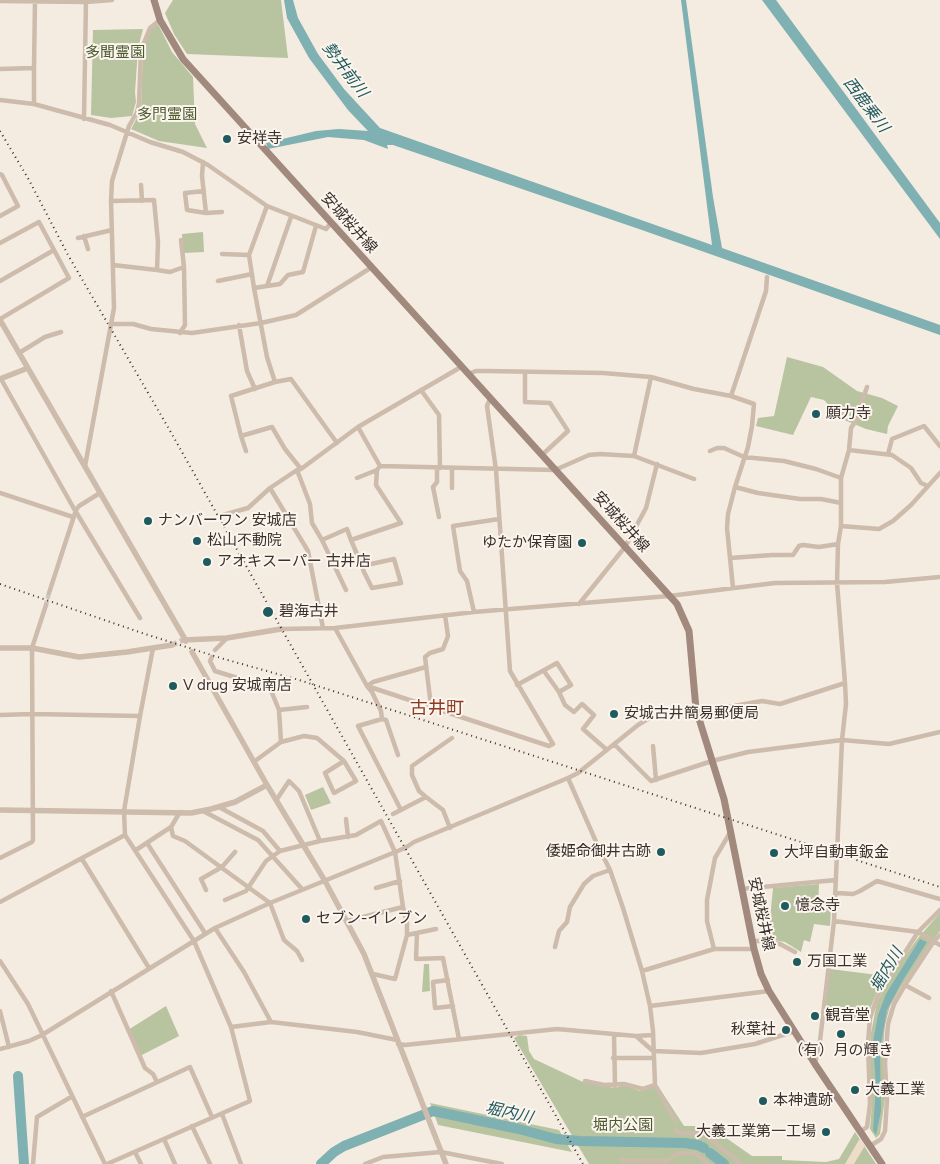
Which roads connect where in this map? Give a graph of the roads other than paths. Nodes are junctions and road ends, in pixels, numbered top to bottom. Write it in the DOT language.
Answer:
graph roads {
  1 [pos="112,0"];
  2 [pos="154,0"];
  3 [pos="0,1"];
  4 [pos="35,1"];
  5 [pos="86,1"];
  6 [pos="160,20"];
  7 [pos="34,68"];
  8 [pos="0,69"];
  9 [pos="0,100"];
  10 [pos="34,104"];
  11 [pos="84,119"];
  12 [pos="128,132"];
  13 [pos="203,162"];
  14 [pos="0,174"];
  15 [pos="141,185"];
  16 [pos="204,190"];
  17 [pos="111,201"];
  18 [pos="142,202"];
  19 [pos="267,206"];
  20 [pos="222,212"];
  21 [pos="206,213"];
  22 [pos="0,216"];
  23 [pos="291,217"];
  24 [pos="331,223"];
  25 [pos="316,226"];
  26 [pos="112,230"];
  27 [pos="181,240"];
  28 [pos="0,243"];
  29 [pos="88,249"];
  30 [pos="54,250"];
  31 [pos="222,254"];
  32 [pos="250,255"];
  33 [pos="113,265"];
  34 [pos="184,267"];
  35 [pos="372,267"];
  36 [pos="157,270"];
  37 [pos="252,274"];
  38 [pos="767,277"];
  39 [pos="0,281"];
  40 [pos="218,281"];
  41 [pos="267,286"];
  42 [pos="254,288"];
  43 [pos="0,319"];
  44 [pos="261,323"];
  45 [pos="112,324"];
  46 [pos="239,325"];
  47 [pos="61,332"];
  48 [pos="180,332"];
  49 [pos="19,353"];
  50 [pos="461,367"];
  51 [pos="28,368"];
  52 [pos="525,372"];
  53 [pos="468,374"];
  54 [pos="651,377"];
  55 [pos="0,379"];
  56 [pos="276,382"];
  57 [pos="867,387"];
  58 [pos="255,389"];
  59 [pos="421,390"];
  60 [pos="731,396"];
  61 [pos="490,398"];
  62 [pos="358,427"];
  63 [pos="241,436"];
  64 [pos="337,444"];
  65 [pos="940,446"];
  66 [pos="849,450"];
  67 [pos="246,451"];
  68 [pos="710,451"];
  69 [pos="888,454"];
  70 [pos="542,456"];
  71 [pos="634,456"];
  72 [pos="744,458"];
  73 [pos="657,464"];
  74 [pos="85,468"];
  75 [pos="379,468"];
  76 [pos="438,468"];
  77 [pos="452,469"];
  78 [pos="299,470"];
  79 [pos="496,470"];
  80 [pos="555,470"];
  81 [pos="940,473"];
  82 [pos="357,478"];
  83 [pos="841,478"];
  84 [pos="694,479"];
  85 [pos="928,486"];
  86 [pos="735,487"];
  87 [pos="270,488"];
  88 [pos="452,488"];
  89 [pos="0,493"];
  90 [pos="100,493"];
  91 [pos="841,503"];
  92 [pos="76,510"];
  93 [pos="223,515"];
  94 [pos="439,516"];
  95 [pos="73,517"];
  96 [pos="499,519"];
  97 [pos="841,526"];
  98 [pos="322,540"];
  99 [pos="351,540"];
  100 [pos="838,544"];
  101 [pos="625,547"];
  102 [pos="730,558"];
  103 [pos="362,566"];
  104 [pos="940,577"];
  105 [pos="837,583"];
  106 [pos="733,588"];
  107 [pos="346,590"];
  108 [pos="49,593"];
  109 [pos="669,596"];
  110 [pos="578,604"];
  111 [pos="46,605"];
  112 [pos="506,610"];
  113 [pos="474,612"];
  114 [pos="445,615"];
  115 [pos="140,618"];
  116 [pos="324,628"];
  117 [pos="336,628"];
  118 [pos="281,629"];
  119 [pos="227,638"];
  120 [pos="172,645"];
  121 [pos="0,648"];
  122 [pos="32,648"];
  123 [pos="153,648"];
  124 [pos="215,650"];
  125 [pos="192,652"];
  126 [pos="212,657"];
  127 [pos="426,667"];
  128 [pos="544,671"];
  129 [pos="846,683"];
  130 [pos="517,685"];
  131 [pos="367,686"];
  132 [pos="560,692"];
  133 [pos="431,706"];
  134 [pos="307,707"];
  135 [pos="696,709"];
  136 [pos="279,710"];
  137 [pos="32,714"];
  138 [pos="0,715"];
  139 [pos="140,716"];
  140 [pos="382,719"];
  141 [pos="940,732"];
  142 [pos="452,738"];
  143 [pos="842,740"];
  144 [pos="281,742"];
  145 [pos="614,744"];
  146 [pos="653,746"];
  147 [pos="607,750"];
  148 [pos="398,755"];
  149 [pos="255,761"];
  150 [pos="344,761"];
  151 [pos="712,761"];
  152 [pos="568,778"];
  153 [pos="656,780"];
  154 [pos="267,785"];
  155 [pos="426,797"];
  156 [pos="277,799"];
  157 [pos="219,807"];
  158 [pos="0,810"];
  159 [pos="34,810"];
  160 [pos="401,810"];
  161 [pos="124,811"];
  162 [pos="202,811"];
  163 [pos="180,812"];
  164 [pos="393,814"];
  165 [pos="346,818"];
  166 [pos="171,828"];
  167 [pos="450,828"];
  168 [pos="731,831"];
  169 [pos="126,835"];
  170 [pos="348,836"];
  171 [pos="320,841"];
  172 [pos="147,843"];
  173 [pos="303,845"];
  174 [pos="136,850"];
  175 [pos="280,851"];
  176 [pos="235,852"];
  177 [pos="395,852"];
  178 [pos="272,857"];
  179 [pos="0,858"];
  180 [pos="82,859"];
  181 [pos="222,867"];
  182 [pos="610,870"];
  183 [pos="836,880"];
  184 [pos="325,881"];
  185 [pos="400,881"];
  186 [pos="249,887"];
  187 [pos="376,888"];
  188 [pos="302,889"];
  189 [pos="742,889"];
  190 [pos="206,890"];
  191 [pos="837,894"];
  192 [pos="940,899"];
  193 [pos="225,900"];
  194 [pos="0,902"];
  195 [pos="270,903"];
  196 [pos="403,907"];
  197 [pos="940,910"];
  198 [pos="348,921"];
  199 [pos="834,921"];
  200 [pos="215,928"];
  201 [pos="436,929"];
  202 [pos="918,932"];
  203 [pos="205,933"];
  204 [pos="417,933"];
  205 [pos="407,935"];
  206 [pos="940,935"];
  207 [pos="194,941"];
  208 [pos="934,941"];
  209 [pos="753,945"];
  210 [pos="940,945"];
  211 [pos="555,947"];
  212 [pos="714,949"];
  213 [pos="795,952"];
  214 [pos="302,960"];
  215 [pos="0,961"];
  216 [pos="149,968"];
  217 [pos="642,971"];
  218 [pos="373,974"];
  219 [pos="448,980"];
  220 [pos="905,985"];
  221 [pos="769,991"];
  222 [pos="111,992"];
  223 [pos="929,998"];
  224 [pos="453,1006"];
  225 [pos="650,1006"];
  226 [pos="0,1011"];
  227 [pos="822,1013"];
  228 [pos="870,1018"];
  229 [pos="271,1022"];
  230 [pos="231,1027"];
  231 [pos="795,1031"];
  232 [pos="42,1034"];
  233 [pos="614,1035"];
  234 [pos="653,1035"];
  235 [pos="636,1036"];
  236 [pos="459,1039"];
  237 [pos="398,1042"];
  238 [pos="9,1047"];
  239 [pos="0,1049"];
  240 [pos="653,1051"];
  241 [pos="614,1058"];
  242 [pos="653,1058"];
  243 [pos="815,1064"];
  244 [pos="585,1081"];
  245 [pos="157,1082"];
  246 [pos="654,1085"];
  247 [pos="615,1086"];
  248 [pos="71,1097"];
  249 [pos="222,1114"];
  250 [pos="82,1117"];
  251 [pos="212,1117"];
  252 [pos="675,1120"];
  253 [pos="192,1126"];
  254 [pos="676,1130"];
  255 [pos="860,1132"];
  256 [pos="164,1139"];
  257 [pos="870,1146"];
  258 [pos="135,1152"];
  259 [pos="441,1152"];
  260 [pos="621,1160"];
  261 [pos="634,1161"];
  262 [pos="33,1164"];
  263 [pos="106,1164"];
  264 [pos="141,1164"];
  265 [pos="175,1164"];
  266 [pos="210,1164"];
  267 [pos="241,1164"];
  268 [pos="365,1164"];
  269 [pos="446,1164"];
  270 [pos="502,1164"];
  271 [pos="630,1164"];
  272 [pos="708,1164"];
  273 [pos="741,1164"];
  274 [pos="882,1164"];
  1 -- 5 [label="street"];
  2 -- 6 [label="main road, 安城桜井線"];
  3 -- 4 [label="street"];
  4 -- 5 [label="street"];
  4 -- 7 [label="street"];
  5 -- 11 [label="street"];
  6 -- 12 [label="street"];
  6 -- 24 [label="main road, 安城桜井線"];
  7 -- 8 [label="street"];
  7 -- 10 [label="street"];
  9 -- 10 [label="street"];
  10 -- 11 [label="street"];
  11 -- 12 [label="street"];
  12 -- 13 [label="street"];
  12 -- 17 [label="street"];
  13 -- 16 [label="street"];
  13 -- 19 [label="street"];
  14 -- 22 [label="street"];
  15 -- 18 [label="street"];
  16 -- 21 [label="street"];
  16 -- 21 [label="street"];
  17 -- 18 [label="street"];
  17 -- 26 [label="street"];
  18 -- 36 [label="street"];
  19 -- 23 [label="street"];
  19 -- 32 [label="street"];
  20 -- 21 [label="street"];
  23 -- 25 [label="street"];
  23 -- 41 [label="street"];
  24 -- 25 [label="street"];
  24 -- 35 [label="main road, 安城桜井線"];
  25 -- 41 [label="street"];
  26 -- 29 [label="street"];
  26 -- 33 [label="street"];
  27 -- 34 [label="street"];
  28 -- 30 [label="street"];
  30 -- 39 [label="street"];
  30 -- 43 [label="street"];
  31 -- 32 [label="street"];
  32 -- 37 [label="street"];
  33 -- 36 [label="street"];
  33 -- 45 [label="street"];
  34 -- 36 [label="street"];
  34 -- 48 [label="street"];
  35 -- 44 [label="street"];
  35 -- 50 [label="main road, 安城桜井線"];
  37 -- 40 [label="street"];
  37 -- 42 [label="street"];
  38 -- 60 [label="street"];
  41 -- 42 [label="street"];
  42 -- 44 [label="street"];
  43 -- 49 [label="street"];
  44 -- 46 [label="street"];
  44 -- 56 [label="street"];
  45 -- 48 [label="street"];
  45 -- 74 [label="street"];
  46 -- 48 [label="street"];
  46 -- 58 [label="street"];
  47 -- 49 [label="street"];
  49 -- 51 [label="street"];
  50 -- 53 [label="main road, 安城桜井線"];
  50 -- 59 [label="street"];
  51 -- 55 [label="street"];
  51 -- 74 [label="street"];
  52 -- 53 [label="street"];
  52 -- 54 [label="street"];
  52 -- 70 [label="street"];
  53 -- 61 [label="main road, 安城桜井線"];
  54 -- 60 [label="street"];
  54 -- 71 [label="street"];
  55 -- 92 [label="street"];
  56 -- 58 [label="street"];
  56 -- 64 [label="street"];
  57 -- 66 [label="street"];
  58 -- 63 [label="street"];
  59 -- 62 [label="street"];
  59 -- 76 [label="street"];
  60 -- 72 [label="street"];
  61 -- 70 [label="main road, 安城桜井線"];
  61 -- 79 [label="street"];
  62 -- 64 [label="street"];
  62 -- 75 [label="street"];
  63 -- 67 [label="street"];
  63 -- 78 [label="street"];
  64 -- 78 [label="street"];
  65 -- 69 [label="street"];
  66 -- 69 [label="street"];
  66 -- 83 [label="street"];
  68 -- 72 [label="street"];
  69 -- 85 [label="street"];
  70 -- 80 [label="main road, 安城桜井線"];
  71 -- 73 [label="street"];
  71 -- 80 [label="street"];
  72 -- 83 [label="street"];
  72 -- 86 [label="street"];
  73 -- 84 [label="street"];
  73 -- 101 [label="street"];
  74 -- 90 [label="street"];
  75 -- 76 [label="street"];
  75 -- 82 [label="street"];
  75 -- 99 [label="street"];
  76 -- 77 [label="street"];
  76 -- 94 [label="street"];
  77 -- 79 [label="street"];
  77 -- 88 [label="street"];
  78 -- 87 [label="street"];
  78 -- 98 [label="street"];
  79 -- 80 [label="street"];
  79 -- 96 [label="street"];
  80 -- 101 [label="main road, 安城桜井線"];
  81 -- 85 [label="street"];
  83 -- 91 [label="street"];
  85 -- 97 [label="street"];
  86 -- 91 [label="street"];
  86 -- 102 [label="street"];
  87 -- 93 [label="street"];
  87 -- 116 [label="street"];
  89 -- 95 [label="street"];
  90 -- 92 [label="street"];
  90 -- 119 [label="street"];
  91 -- 97 [label="street"];
  92 -- 95 [label="street"];
  92 -- 115 [label="street"];
  95 -- 108 [label="street"];
  96 -- 112 [label="street"];
  96 -- 113 [label="street"];
  97 -- 100 [label="street"];
  98 -- 99 [label="street"];
  98 -- 107 [label="street"];
  99 -- 103 [label="street"];
  100 -- 102 [label="street"];
  100 -- 105 [label="street"];
  101 -- 109 [label="main road, 安城桜井線"];
  101 -- 110 [label="street"];
  102 -- 106 [label="street"];
  103 -- 103 [label="street"];
  104 -- 105 [label="street"];
  105 -- 106 [label="street"];
  105 -- 129 [label="street"];
  106 -- 109 [label="street"];
  109 -- 110 [label="street"];
  109 -- 135 [label="main road, 安城桜井線"];
  110 -- 112 [label="street"];
  111 -- 122 [label="street"];
  112 -- 113 [label="street"];
  112 -- 130 [label="street"];
  113 -- 114 [label="street"];
  114 -- 117 [label="street"];
  114 -- 127 [label="street"];
  116 -- 117 [label="street"];
  116 -- 118 [label="street"];
  117 -- 131 [label="street"];
  118 -- 119 [label="street"];
  119 -- 124 [label="street"];
  120 -- 123 [label="street"];
  121 -- 122 [label="street"];
  122 -- 123 [label="street"];
  122 -- 137 [label="street"];
  123 -- 139 [label="street"];
  125 -- 149 [label="street"];
  126 -- 136 [label="street"];
  127 -- 131 [label="street"];
  127 -- 133 [label="street"];
  128 -- 130 [label="street"];
  128 -- 132 [label="street"];
  128 -- 132 [label="street"];
  129 -- 135 [label="street"];
  129 -- 143 [label="street"];
  130 -- 133 [label="street"];
  131 -- 133 [label="street"];
  131 -- 140 [label="street"];
  132 -- 147 [label="street"];
  134 -- 136 [label="street"];
  135 -- 145 [label="street"];
  135 -- 151 [label="main road, 安城桜井線"];
  136 -- 144 [label="street"];
  137 -- 138 [label="street"];
  137 -- 139 [label="street"];
  137 -- 159 [label="street"];
  139 -- 161 [label="street"];
  140 -- 148 [label="street"];
  140 -- 160 [label="street"];
  141 -- 143 [label="street"];
  142 -- 155 [label="street"];
  143 -- 151 [label="street"];
  143 -- 183 [label="street"];
  144 -- 149 [label="street"];
  144 -- 150 [label="street"];
  145 -- 147 [label="street"];
  145 -- 153 [label="street"];
  146 -- 153 [label="street"];
  147 -- 152 [label="street"];
  149 -- 154 [label="street"];
  150 -- 150 [label="street"];
  151 -- 153 [label="street"];
  151 -- 168 [label="main road, 安城桜井線"];
  152 -- 167 [label="street"];
  152 -- 182 [label="street"];
  154 -- 156 [label="street"];
  154 -- 157 [label="street"];
  155 -- 160 [label="street"];
  155 -- 167 [label="street"];
  156 -- 171 [label="street"];
  156 -- 173 [label="street"];
  157 -- 162 [label="street"];
  157 -- 175 [label="street"];
  158 -- 159 [label="street"];
  159 -- 161 [label="street"];
  159 -- 179 [label="street"];
  160 -- 164 [label="street"];
  161 -- 163 [label="street"];
  161 -- 169 [label="street"];
  162 -- 163 [label="street"];
  162 -- 178 [label="street"];
  163 -- 166 [label="street"];
  165 -- 170 [label="street"];
  166 -- 172 [label="street"];
  166 -- 181 [label="street"];
  167 -- 177 [label="street"];
  168 -- 189 [label="main road, 安城桜井線"];
  168 -- 212 [label="street"];
  169 -- 174 [label="street"];
  169 -- 180 [label="street"];
  170 -- 171 [label="street"];
  170 -- 177 [label="street"];
  171 -- 173 [label="street"];
  172 -- 174 [label="street"];
  172 -- 203 [label="street"];
  173 -- 175 [label="street"];
  173 -- 184 [label="street"];
  174 -- 207 [label="street"];
  175 -- 178 [label="street"];
  176 -- 181 [label="street"];
  177 -- 184 [label="street"];
  177 -- 185 [label="street"];
  178 -- 186 [label="street"];
  178 -- 188 [label="street"];
  180 -- 194 [label="street"];
  180 -- 216 [label="street"];
  181 -- 186 [label="street"];
  181 -- 190 [label="street"];
  182 -- 211 [label="street"];
  182 -- 217 [label="street"];
  183 -- 189 [label="street"];
  183 -- 199 [label="street"];
  184 -- 188 [label="street"];
  184 -- 198 [label="street"];
  185 -- 187 [label="street"];
  185 -- 196 [label="street"];
  186 -- 193 [label="street"];
  186 -- 195 [label="street"];
  188 -- 195 [label="street"];
  189 -- 209 [label="main road, 安城桜井線"];
  191 -- 192 [label="street"];
  195 -- 200 [label="street"];
  195 -- 214 [label="street"];
  196 -- 198 [label="street"];
  196 -- 205 [label="street"];
  197 -- 202 [label="street"];
  198 -- 218 [label="street"];
  199 -- 202 [label="street"];
  199 -- 227 [label="street"];
  200 -- 203 [label="street"];
  200 -- 229 [label="street"];
  201 -- 204 [label="street"];
  202 -- 208 [label="street"];
  202 -- 228 [label="street"];
  203 -- 207 [label="street"];
  204 -- 205 [label="street"];
  204 -- 219 [label="street"];
  205 -- 218 [label="street"];
  206 -- 208 [label="street"];
  207 -- 216 [label="street"];
  207 -- 230 [label="street"];
  208 -- 210 [label="street"];
  208 -- 220 [label="street"];
  209 -- 212 [label="street"];
  209 -- 213 [label="street"];
  209 -- 221 [label="main road, 安城桜井線"];
  212 -- 217 [label="street"];
  215 -- 232 [label="street"];
  216 -- 222 [label="street"];
  217 -- 225 [label="street"];
  218 -- 237 [label="street"];
  219 -- 224 [label="street"];
  219 -- 224 [label="street"];
  220 -- 223 [label="street"];
  220 -- 257 [label="street"];
  221 -- 225 [label="street"];
  221 -- 231 [label="main road, 安城桜井線"];
  222 -- 232 [label="street"];
  222 -- 245 [label="street"];
  224 -- 236 [label="street"];
  225 -- 234 [label="street"];
  226 -- 238 [label="street"];
  227 -- 228 [label="street"];
  227 -- 243 [label="street"];
  228 -- 255 [label="street"];
  229 -- 230 [label="street"];
  229 -- 237 [label="street"];
  230 -- 249 [label="street"];
  231 -- 240 [label="street"];
  231 -- 243 [label="main road, 安城桜井線"];
  232 -- 238 [label="street"];
  232 -- 248 [label="street"];
  233 -- 235 [label="street"];
  233 -- 236 [label="street"];
  233 -- 241 [label="street"];
  234 -- 235 [label="street"];
  234 -- 240 [label="street"];
  235 -- 240 [label="street"];
  236 -- 237 [label="street"];
  237 -- 259 [label="street"];
  238 -- 239 [label="street"];
  240 -- 242 [label="street"];
  241 -- 242 [label="street"];
  241 -- 247 [label="street"];
  242 -- 246 [label="street"];
  243 -- 255 [label="main road, 安城桜井線"];
  244 -- 247 [label="street"];
  245 -- 250 [label="street"];
  245 -- 251 [label="street"];
  246 -- 247 [label="street"];
  246 -- 252 [label="street"];
  248 -- 250 [label="street"];
  248 -- 262 [label="street"];
  249 -- 251 [label="street"];
  249 -- 267 [label="street"];
  250 -- 263 [label="street"];
  251 -- 253 [label="street"];
  253 -- 256 [label="street"];
  253 -- 266 [label="street"];
  254 -- 273 [label="street"];
  255 -- 257 [label="main road, 安城桜井線"];
  256 -- 258 [label="street"];
  256 -- 265 [label="street"];
  257 -- 274 [label="main road, 安城桜井線"];
  258 -- 263 [label="street"];
  258 -- 264 [label="street"];
  259 -- 268 [label="street"];
  259 -- 269 [label="street"];
  259 -- 270 [label="street"];
  260 -- 261 [label="street"];
  261 -- 271 [label="street"];
  261 -- 272 [label="street"];
}
